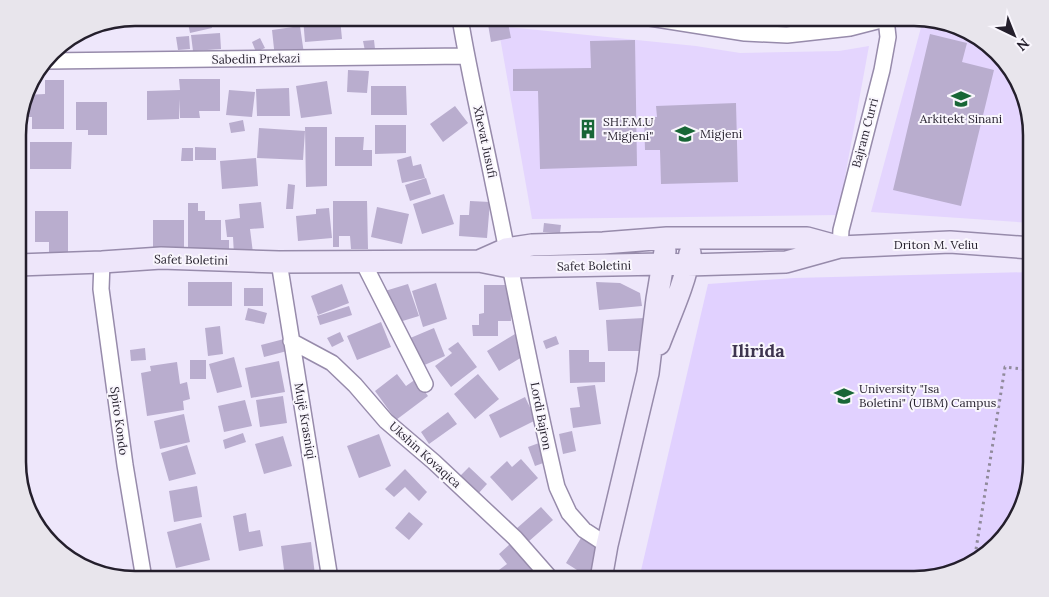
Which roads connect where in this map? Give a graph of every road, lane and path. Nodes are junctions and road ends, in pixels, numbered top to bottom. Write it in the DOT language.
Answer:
graph roads {
  1 [pos="461,26"];
  2 [pos="705,26"];
  3 [pos="858,26"];
  4 [pos="888,26"];
  5 [pos="466,56"];
  6 [pos="55,61"];
  7 [pos="680,239"];
  8 [pos="840,247"];
  9 [pos="1023,247"];
  10 [pos="508,258"];
  11 [pos="102,262"];
  12 [pos="279,262"];
  13 [pos="363,262"];
  14 [pos="26,264"];
  15 [pos="676,265"];
  16 [pos="291,341"];
  17 [pos="1023,369"];
  18 [pos="425,384"];
  19 [pos="607,545"];
  20 [pos="976,551"];
  21 [pos="143,571"];
  22 [pos="329,571"];
  23 [pos="543,571"];
  24 [pos="602,571"];
  1 -- 5 [label="street, Xhevat Jusufi"];
  2 -- 3 [label="street, Bajram Curri"];
  4 -- 8 [label="street, Bajram Curri"];
  5 -- 6 [label="street, Sabedin Prekazi"];
  5 -- 10 [label="street, Xhevat Jusufi"];
  7 -- 8 [label="street, Driton M. Veliu"];
  7 -- 10 [label="street, Safet Boletini"];
  7 -- 15 [label="street"];
  8 -- 9 [label="street, Driton M. Veliu"];
  8 -- 15 [label="street, Driton M. Veliu"];
  10 -- 13 [label="street, Safet Boletini"];
  10 -- 15 [label="street, Safet Boletini"];
  10 -- 19 [label="street, Lordi Bajron"];
  11 -- 12 [label="street, Safet Boletini"];
  11 -- 14 [label="street, Safet Boletini"];
  11 -- 21 [label="street, Spiro Kondo"];
  12 -- 13 [label="street, Safet Boletini"];
  12 -- 16 [label="street, Mujë Krasniqi"];
  13 -- 18 [label="street"];
  15 -- 19 [label="street"];
  16 -- 22 [label="street, Mujë Krasniqi"];
  16 -- 23 [label="street, Ukshin Kovaqica"];
  17 -- 20 [label="path"];
  19 -- 24 [label="street"];
}
